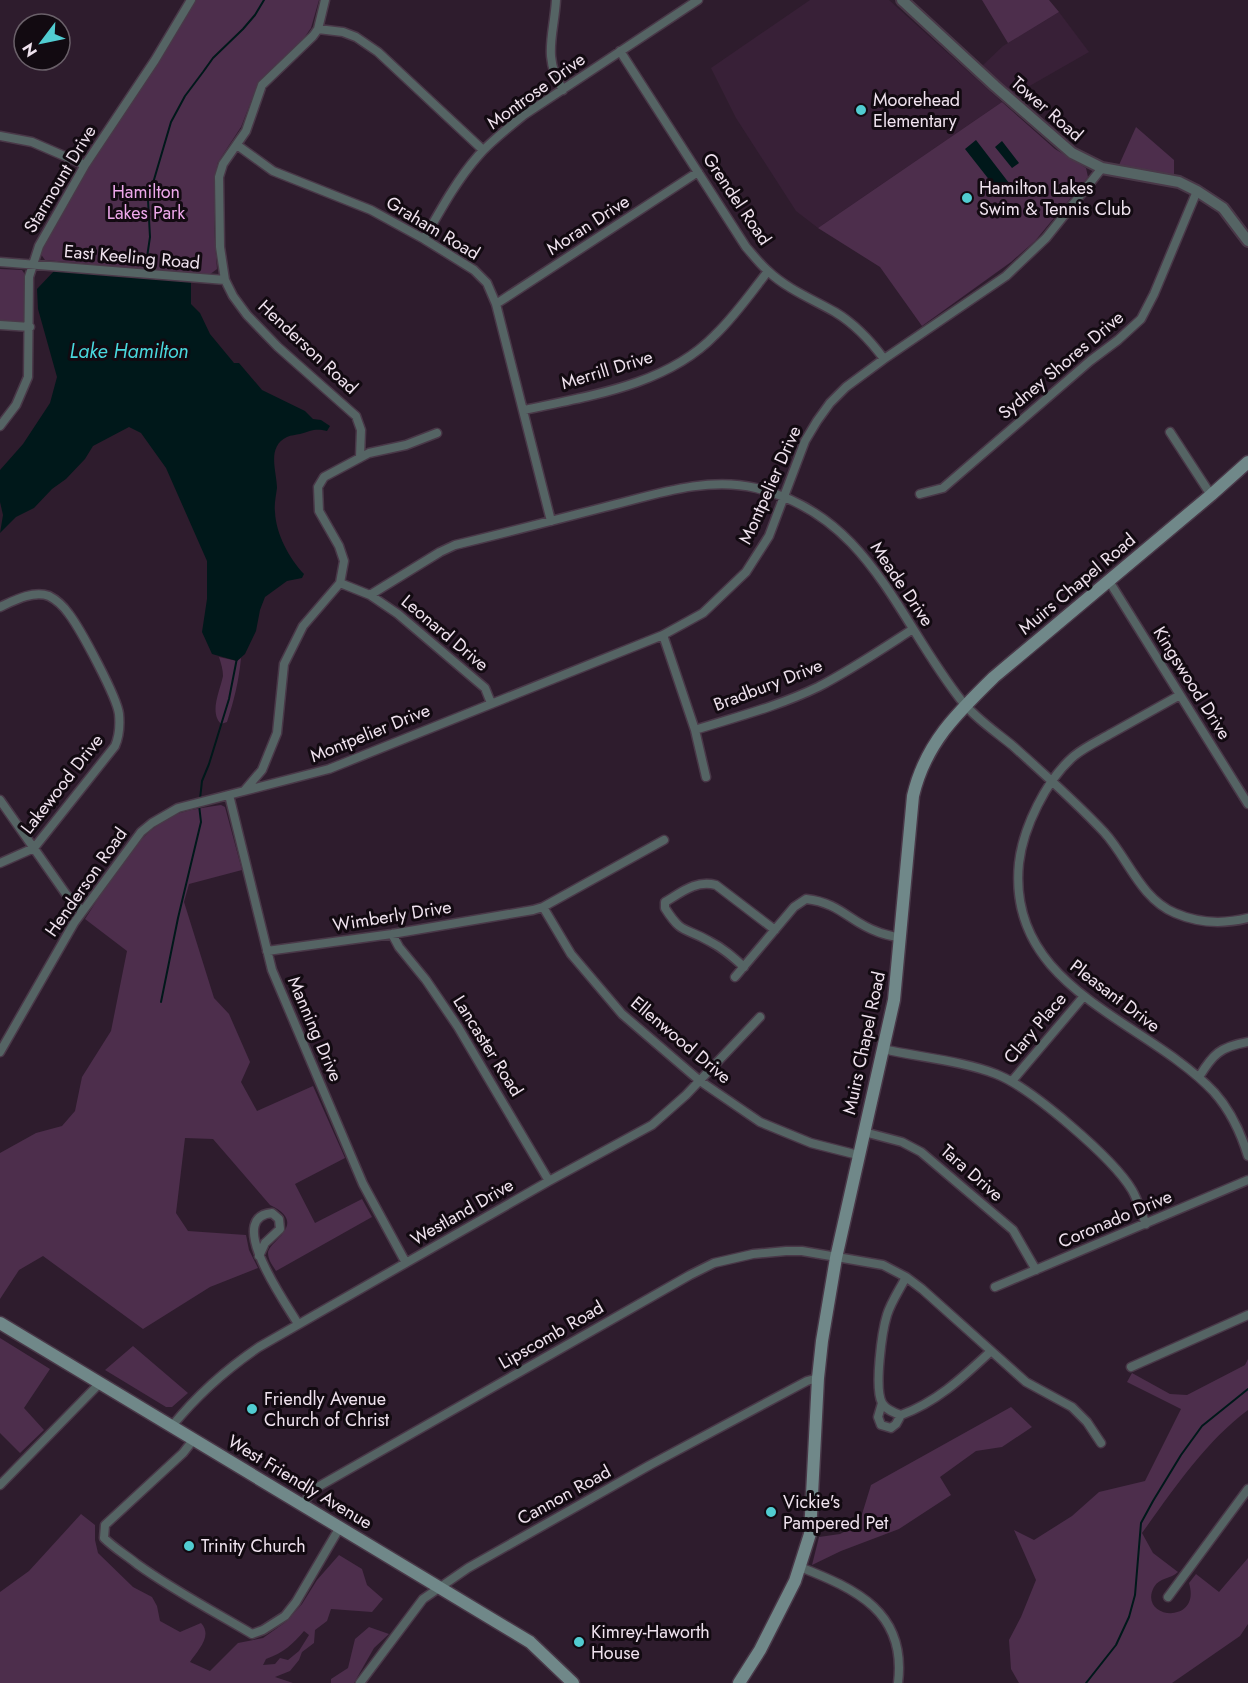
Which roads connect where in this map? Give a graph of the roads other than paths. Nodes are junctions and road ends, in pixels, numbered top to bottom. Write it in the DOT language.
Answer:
graph roads {
  1 [pos="191,0"];
  2 [pos="325,0"];
  3 [pos="556,0"];
  4 [pos="698,0"];
  5 [pos="902,0"];
  6 [pos="318,29"];
  7 [pos="620,51"];
  8 [pos="563,90"];
  9 [pos="0,136"];
  10 [pos="237,145"];
  11 [pos="483,150"];
  12 [pos="85,165"];
  13 [pos="1102,168"];
  14 [pos="698,172"];
  15 [pos="1197,191"];
  16 [pos="424,239"];
  17 [pos="1248,241"];
  18 [pos="0,262"];
  19 [pos="33,264"];
  20 [pos="768,271"];
  21 [pos="225,280"];
  22 [pos="496,304"];
  23 [pos="0,325"];
  24 [pos="30,327"];
  25 [pos="884,359"];
  26 [pos="524,410"];
  27 [pos="0,426"];
  28 [pos="1170,432"];
  29 [pos="437,433"];
  30 [pos="360,457"];
  31 [pos="1248,462"];
  32 [pos="920,494"];
  33 [pos="1211,495"];
  34 [pos="785,497"];
  35 [pos="551,521"];
  36 [pos="1109,581"];
  37 [pos="340,583"];
  38 [pos="370,595"];
  39 [pos="0,607"];
  40 [pos="914,629"];
  41 [pos="663,634"];
  42 [pos="1180,695"];
  43 [pos="490,703"];
  44 [pos="966,705"];
  45 [pos="695,730"];
  46 [pos="706,777"];
  47 [pos="1053,781"];
  48 [pos="244,792"];
  49 [pos="229,795"];
  50 [pos="0,800"];
  51 [pos="1248,804"];
  52 [pos="664,840"];
  53 [pos="34,848"];
  54 [pos="0,863"];
  55 [pos="543,907"];
  56 [pos="82,911"];
  57 [pos="1248,918"];
  58 [pos="775,930"];
  59 [pos="392,934"];
  60 [pos="901,938"];
  61 [pos="267,951"];
  62 [pos="744,967"];
  63 [pos="735,977"];
  64 [pos="1084,996"];
  65 [pos="760,1017"];
  66 [pos="1248,1042"];
  67 [pos="883,1049"];
  68 [pos="0,1052"];
  69 [pos="1199,1077"];
  70 [pos="700,1081"];
  71 [pos="1012,1081"];
  72 [pos="864,1132"];
  73 [pos="858,1155"];
  74 [pos="1248,1156"];
  75 [pos="1248,1180"];
  76 [pos="549,1181"];
  77 [pos="1146,1224"];
  78 [pos="259,1256"];
  79 [pos="836,1258"];
  80 [pos="406,1263"];
  81 [pos="1036,1270"];
  82 [pos="906,1277"];
  83 [pos="995,1287"];
  84 [pos="1248,1315"];
  85 [pos="0,1323"];
  86 [pos="298,1324"];
  87 [pos="990,1352"];
  88 [pos="1131,1367"];
  89 [pos="818,1378"];
  90 [pos="100,1383"];
  91 [pos="882,1403"];
  92 [pos="901,1415"];
  93 [pos="172,1426"];
  94 [pos="194,1439"];
  95 [pos="1101,1443"];
  96 [pos="0,1485"];
  97 [pos="1248,1489"];
  98 [pos="302,1504"];
  99 [pos="340,1527"];
  100 [pos="800,1567"];
  101 [pos="441,1588"];
  102 [pos="1168,1597"];
  103 [pos="360,1683"];
  104 [pos="573,1683"];
  105 [pos="739,1683"];
  106 [pos="898,1683"];
  1 -- 12 [label="street, Starmount Drive"];
  2 -- 6 [label="street, Henderson Road"];
  3 -- 8 [label="street"];
  4 -- 7 [label="street, Montrose Drive"];
  5 -- 13 [label="street, Tower Road"];
  6 -- 10 [label="street, Henderson Road"];
  6 -- 11 [label="street"];
  7 -- 8 [label="street, Montrose Drive"];
  7 -- 14 [label="street, Grendel Road"];
  8 -- 11 [label="street, Montrose Drive"];
  9 -- 12 [label="street"];
  10 -- 16 [label="street, Graham Road"];
  10 -- 21 [label="street, Henderson Road"];
  11 -- 16 [label="street, Montrose Drive"];
  12 -- 19 [label="street, Starmount Drive"];
  13 -- 15 [label="street, Tower Road"];
  13 -- 25 [label="street, Montpelier Drive"];
  14 -- 20 [label="street, Grendel Road"];
  14 -- 22 [label="street, Moran Drive"];
  15 -- 17 [label="street, Tower Road"];
  15 -- 32 [label="street, Sydney Shores Drive"];
  16 -- 22 [label="street, Graham Road"];
  18 -- 19 [label="street, East Keeling Road"];
  19 -- 21 [label="street, East Keeling Road"];
  19 -- 24 [label="street, Starmount Drive"];
  20 -- 25 [label="street, Grendel Road"];
  20 -- 26 [label="street, Merrill Drive"];
  21 -- 30 [label="street, Henderson Road"];
  22 -- 26 [label="street, Graham Road"];
  23 -- 24 [label="street"];
  24 -- 27 [label="street, Starmount Drive"];
  25 -- 34 [label="street, Montpelier Drive"];
  26 -- 35 [label="street, Graham Road"];
  28 -- 33 [label="street"];
  29 -- 30 [label="street"];
  30 -- 37 [label="street"];
  31 -- 33 [label="main road, Muirs Chapel Road"];
  33 -- 36 [label="main road, Muirs Chapel Road"];
  34 -- 35 [label="street, Meade Drive"];
  34 -- 40 [label="street, Meade Drive"];
  34 -- 41 [label="street, Montpelier Drive"];
  35 -- 38 [label="street, Meade Drive"];
  36 -- 42 [label="street, Kingswood Drive"];
  36 -- 44 [label="main road, Muirs Chapel Road"];
  37 -- 38 [label="street"];
  37 -- 48 [label="street"];
  38 -- 43 [label="street, Leonard Drive"];
  39 -- 53 [label="street, Lakewood Drive"];
  40 -- 44 [label="street, Meade Drive"];
  40 -- 45 [label="street, Bradbury Drive"];
  41 -- 43 [label="street, Montpelier Drive"];
  41 -- 45 [label="street"];
  42 -- 47 [label="street, Pleasant Drive"];
  42 -- 51 [label="street, Kingswood Drive"];
  43 -- 48 [label="street, Montpelier Drive"];
  44 -- 47 [label="street, Meade Drive"];
  44 -- 60 [label="main road, Muirs Chapel Road"];
  45 -- 46 [label="street"];
  47 -- 57 [label="street, Meade Drive"];
  47 -- 64 [label="street, Pleasant Drive"];
  48 -- 49 [label="street, Henderson Road"];
  49 -- 56 [label="street, Henderson Road"];
  49 -- 61 [label="street, Manning Drive"];
  50 -- 53 [label="street"];
  52 -- 55 [label="street"];
  53 -- 54 [label="street, Lakewood Drive"];
  53 -- 56 [label="street"];
  55 -- 59 [label="street, Wimberly Drive"];
  55 -- 70 [label="street, Ellenwood Drive"];
  56 -- 68 [label="street, Henderson Road"];
  58 -- 60 [label="street"];
  58 -- 62 [label="street"];
  58 -- 62 [label="street"];
  59 -- 61 [label="street, Wimberly Drive"];
  59 -- 76 [label="street, Lancaster Road"];
  60 -- 67 [label="main road, Muirs Chapel Road"];
  61 -- 80 [label="street, Manning Drive"];
  62 -- 63 [label="street"];
  64 -- 69 [label="street, Pleasant Drive"];
  64 -- 71 [label="street, Clary Place"];
  65 -- 70 [label="street, Westland Drive"];
  66 -- 69 [label="street"];
  67 -- 71 [label="street"];
  67 -- 72 [label="main road, Muirs Chapel Road"];
  69 -- 74 [label="street, Pleasant Drive"];
  70 -- 73 [label="street, Ellenwood Drive"];
  70 -- 76 [label="street, Westland Drive"];
  71 -- 77 [label="street"];
  72 -- 73 [label="main road, Muirs Chapel Road"];
  72 -- 81 [label="street, Tara Drive"];
  73 -- 79 [label="main road, Muirs Chapel Road"];
  75 -- 77 [label="street, Coronado Drive"];
  76 -- 80 [label="street, Westland Drive"];
  77 -- 81 [label="street, Coronado Drive"];
  78 -- 78 [label="street"];
  78 -- 86 [label="street"];
  79 -- 82 [label="street, Lipscomb Road"];
  79 -- 89 [label="main road, Muirs Chapel Road"];
  79 -- 98 [label="street, Lipscomb Road"];
  80 -- 86 [label="street, Westland Drive"];
  81 -- 83 [label="street, Coronado Drive"];
  82 -- 87 [label="street, Lipscomb Road"];
  82 -- 91 [label="street"];
  84 -- 88 [label="street"];
  85 -- 90 [label="main road, West Friendly Avenue"];
  86 -- 93 [label="street, Westland Drive"];
  87 -- 92 [label="street"];
  87 -- 95 [label="street, Lipscomb Road"];
  89 -- 100 [label="main road, Muirs Chapel Road"];
  89 -- 101 [label="street, Cannon Road"];
  90 -- 93 [label="main road, West Friendly Avenue"];
  90 -- 96 [label="street"];
  91 -- 92 [label="street"];
  91 -- 92 [label="street"];
  93 -- 94 [label="main road, West Friendly Avenue"];
  94 -- 98 [label="main road, West Friendly Avenue"];
  94 -- 99 [label="street"];
  97 -- 102 [label="street"];
  98 -- 99 [label="main road, West Friendly Avenue"];
  99 -- 101 [label="main road, West Friendly Avenue"];
  100 -- 105 [label="main road, Muirs Chapel Road"];
  100 -- 106 [label="street"];
  101 -- 103 [label="street, Cannon Road"];
  101 -- 104 [label="main road, West Friendly Avenue"];
}
